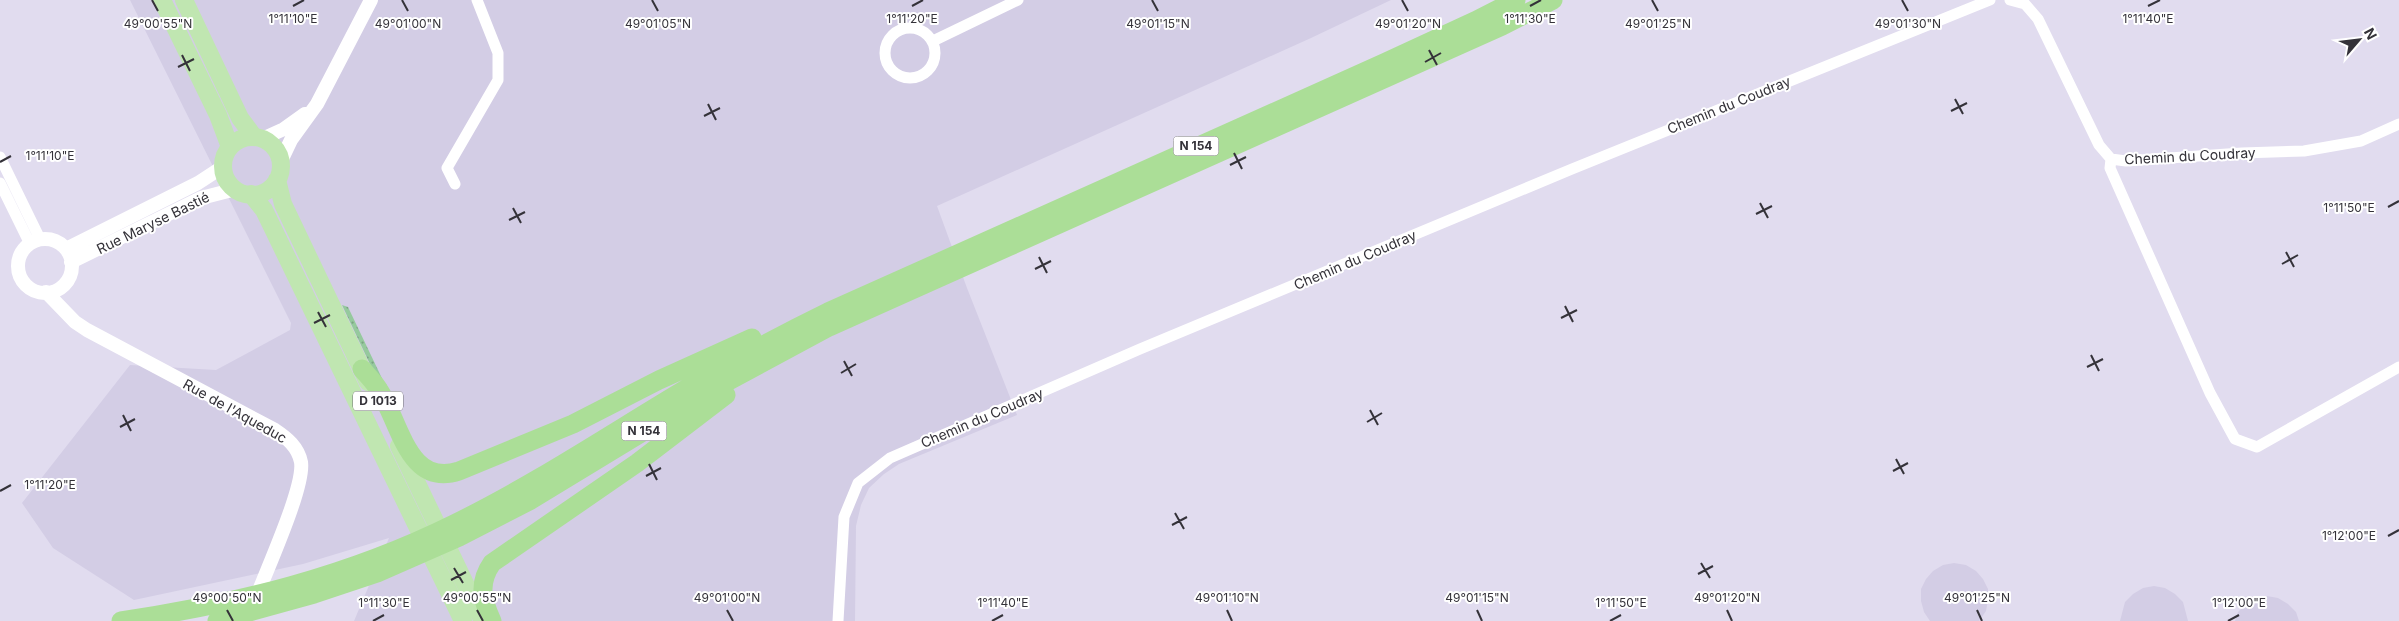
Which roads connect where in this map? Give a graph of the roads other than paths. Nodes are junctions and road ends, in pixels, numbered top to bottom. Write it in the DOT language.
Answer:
graph roads {
  1 [pos="162,0"];
  2 [pos="184,0"];
  3 [pos="371,0"];
  4 [pos="477,0"];
  5 [pos="1018,0"];
  6 [pos="1516,0"];
  7 [pos="1552,0"];
  8 [pos="1990,0"];
  9 [pos="2010,0"];
  10 [pos="933,40"];
  11 [pos="317,104"];
  12 [pos="2399,124"];
  13 [pos="258,138"];
  14 [pos="230,147"];
  15 [pos="0,157"];
  16 [pos="2111,160"];
  17 [pos="281,161"];
  18 [pos="224,166"];
  19 [pos="277,180"];
  20 [pos="0,183"];
  21 [pos="455,184"];
  22 [pos="244,192"];
  23 [pos="35,242"];
  24 [pos="69,256"];
  25 [pos="65,284"];
  26 [pos="46,292"];
  27 [pos="68,312"];
  28 [pos="829,327"];
  29 [pos="788,332"];
  30 [pos="2399,367"];
  31 [pos="362,369"];
  32 [pos="456,531"];
  33 [pos="121,621"];
  34 [pos="217,621"];
  35 [pos="247,621"];
  36 [pos="463,621"];
  37 [pos="483,621"];
  38 [pos="492,621"];
  39 [pos="838,621"];
  1 -- 14 [label="main road"];
  2 -- 13 [label="main road"];
  3 -- 11 [label="street"];
  4 -- 21 [label="street"];
  5 -- 10 [label="street"];
  6 -- 29 [label="highway, N 154"];
  7 -- 28 [label="highway, N 154"];
  8 -- 39 [label="street, Chemin du Coudray"];
  9 -- 16 [label="street, Chemin du Coudray"];
  10 -- 10 [label="street"];
  11 -- 13 [label="street"];
  11 -- 17 [label="street"];
  12 -- 16 [label="street, Chemin du Coudray"];
  13 -- 14 [label="main road"];
  13 -- 17 [label="main road"];
  14 -- 18 [label="main road"];
  15 -- 23 [label="street"];
  16 -- 30 [label="street"];
  17 -- 19 [label="main road"];
  18 -- 22 [label="main road"];
  18 -- 24 [label="street, Rue Maryse Bastié"];
  19 -- 22 [label="main road"];
  19 -- 31 [label="main road, D 1013"];
  20 -- 23 [label="street"];
  22 -- 24 [label="street, Rue Maryse Bastié"];
  22 -- 36 [label="main road, D 1013"];
  23 -- 24 [label="street"];
  23 -- 26 [label="street"];
  24 -- 25 [label="street"];
  25 -- 26 [label="street"];
  25 -- 27 [label="street"];
  26 -- 27 [label="street, Rue de l'Aqueduc"];
  27 -- 35 [label="street, Rue de l'Aqueduc"];
  28 -- 32 [label="highway, N 154"];
  28 -- 38 [label="highway"];
  29 -- 31 [label="highway"];
  29 -- 32 [label="highway, N 154"];
  31 -- 37 [label="main road, D 1013"];
  32 -- 33 [label="highway, N 154"];
  32 -- 34 [label="highway, N 154"];
}
